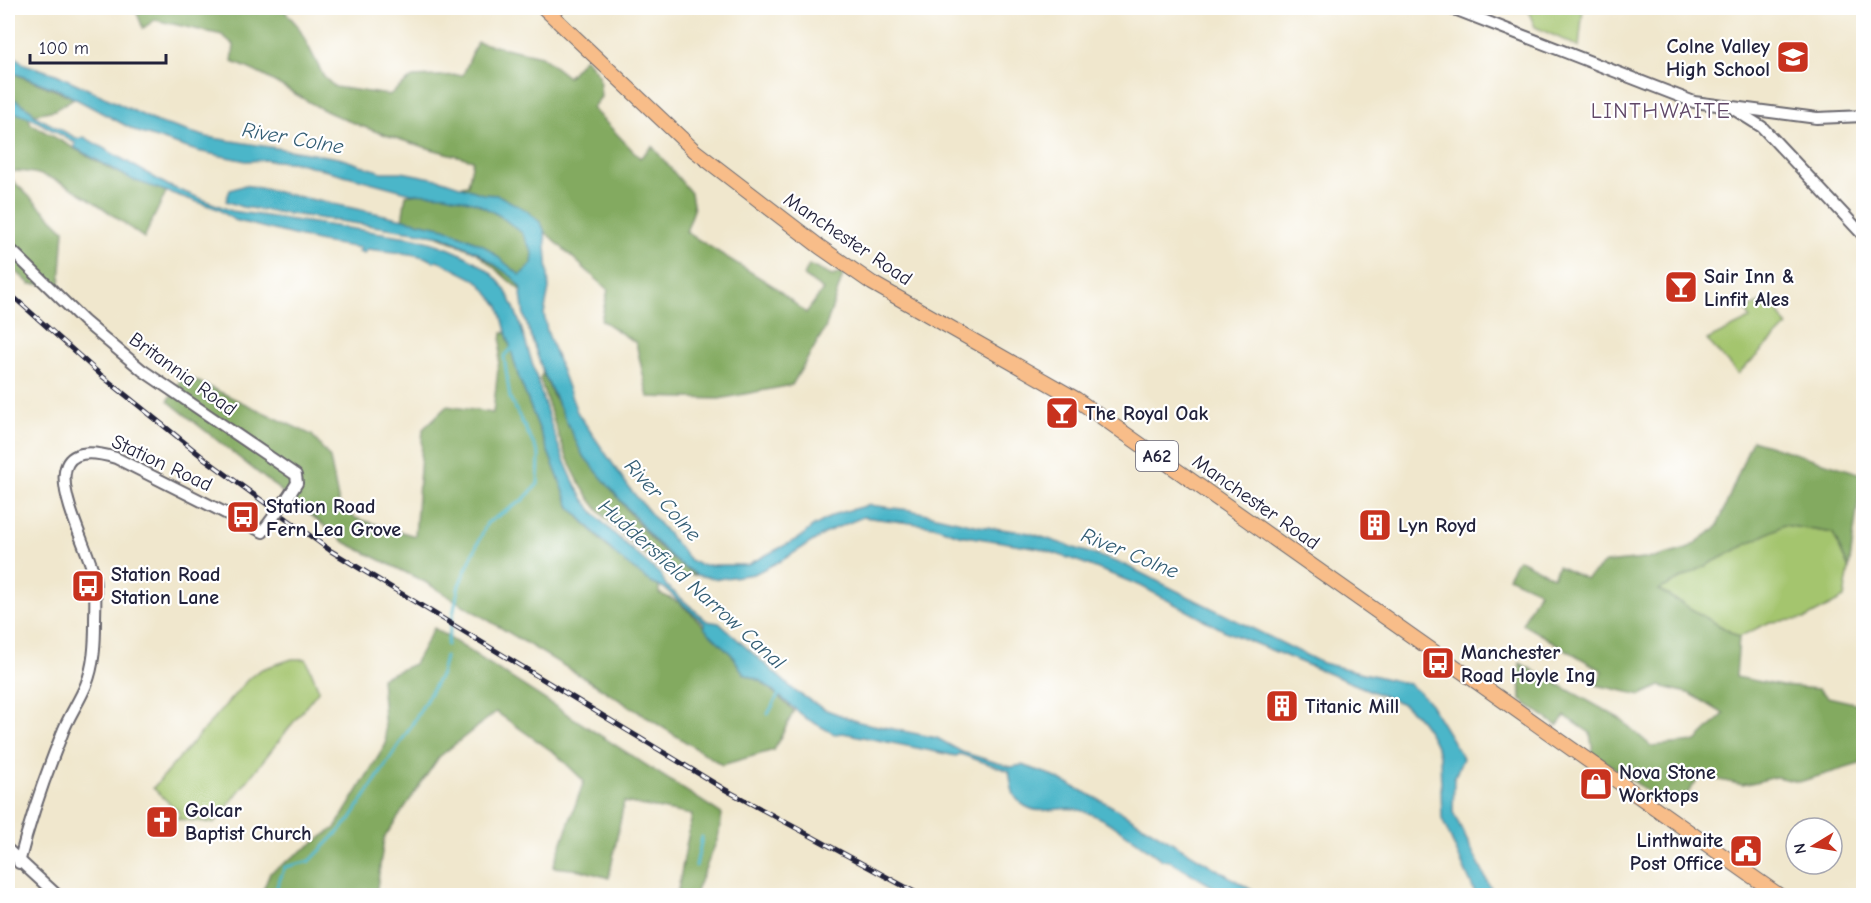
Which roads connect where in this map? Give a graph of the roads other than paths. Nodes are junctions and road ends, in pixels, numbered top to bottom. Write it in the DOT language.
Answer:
graph roads {
  1 [pos="544,8"];
  2 [pos="1444,8"];
  3 [pos="1730,107"];
  4 [pos="1863,116"];
  5 [pos="1863,236"];
  6 [pos="8,246"];
  7 [pos="265,529"];
  8 [pos="8,850"];
  9 [pos="19,863"];
  10 [pos="58,896"];
  11 [pos="1780,896"];
  1 -- 11 [label="main road, Manchester Road / A62"];
  2 -- 3 [label="street"];
  3 -- 4 [label="street"];
  3 -- 5 [label="street"];
  6 -- 7 [label="street, Britannia Road, bridge"];
  7 -- 9 [label="street, Station Road"];
  8 -- 9 [label="street"];
  9 -- 10 [label="street"];
}
